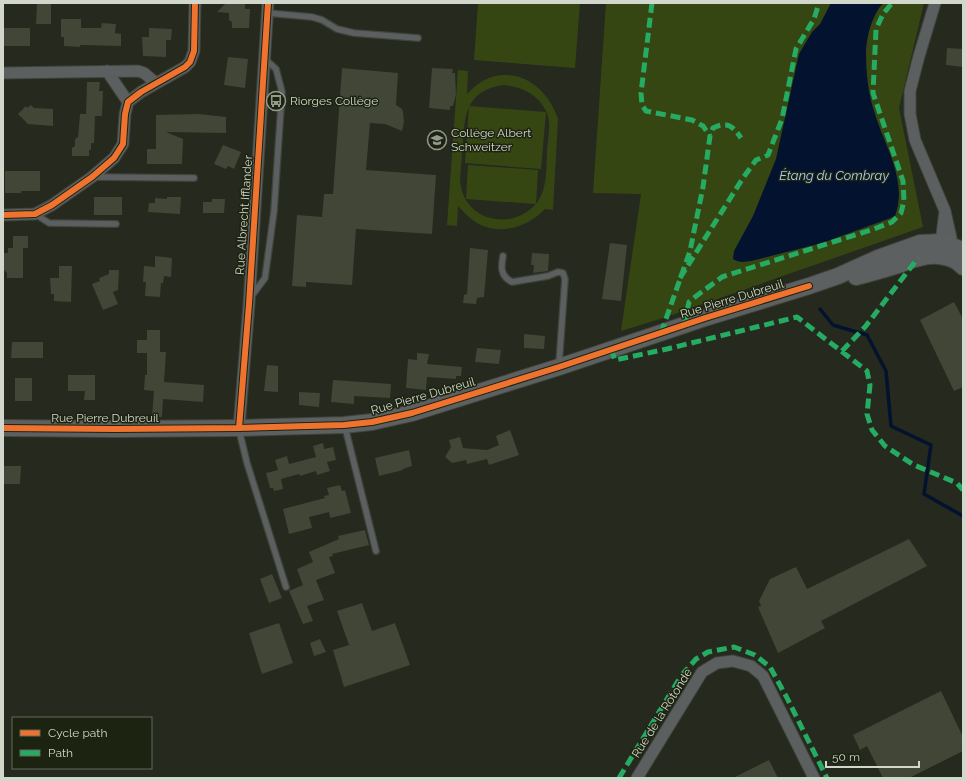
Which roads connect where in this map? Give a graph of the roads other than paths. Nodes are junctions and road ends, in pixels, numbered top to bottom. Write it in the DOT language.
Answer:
graph roads {
  1 [pos="195,3"];
  2 [pos="935,3"];
  3 [pos="268,8"];
  4 [pos="418,38"];
  5 [pos="265,58"];
  6 [pos="107,71"];
  7 [pos="3,73"];
  8 [pos="156,83"];
  9 [pos="128,102"];
  10 [pos="92,176"];
  11 [pos="194,178"];
  12 [pos="35,214"];
  13 [pos="3,215"];
  14 [pos="116,224"];
  15 [pos="955,254"];
  16 [pos="503,256"];
  17 [pos="809,286"];
  18 [pos="250,299"];
  19 [pos="559,366"];
  20 [pos="344,425"];
  21 [pos="3,428"];
  22 [pos="239,428"];
  23 [pos="376,551"];
  24 [pos="286,587"];
  25 [pos="637,778"];
  26 [pos="814,778"];
  1 -- 8 [label="street"];
  2 -- 15 [label="street"];
  3 -- 4 [label="lane"];
  3 -- 5 [label="street, Rue Albrecht Ifflander"];
  5 -- 18 [label="street, Rue Albrecht Ifflander"];
  5 -- 18 [label="lane"];
  6 -- 7 [label="street"];
  6 -- 8 [label="street"];
  6 -- 9 [label="street"];
  8 -- 9 [label="street"];
  9 -- 10 [label="street"];
  10 -- 11 [label="lane"];
  10 -- 12 [label="street"];
  12 -- 13 [label="street"];
  12 -- 14 [label="lane"];
  15 -- 17 [label="street, Rue Pierre Dubreuil"];
  15 -- 17 [label="street, Rue Pierre Dubreuil"];
  16 -- 19 [label="lane"];
  17 -- 19 [label="street, Rue Pierre Dubreuil"];
  18 -- 22 [label="street, Rue Albrecht Ifflander"];
  19 -- 20 [label="street, Rue Pierre Dubreuil"];
  20 -- 22 [label="street, Rue Pierre Dubreuil"];
  20 -- 23 [label="lane"];
  21 -- 22 [label="street, Rue Pierre Dubreuil"];
  22 -- 24 [label="lane"];
  25 -- 26 [label="street, Rue de la Rotonde"];
}
